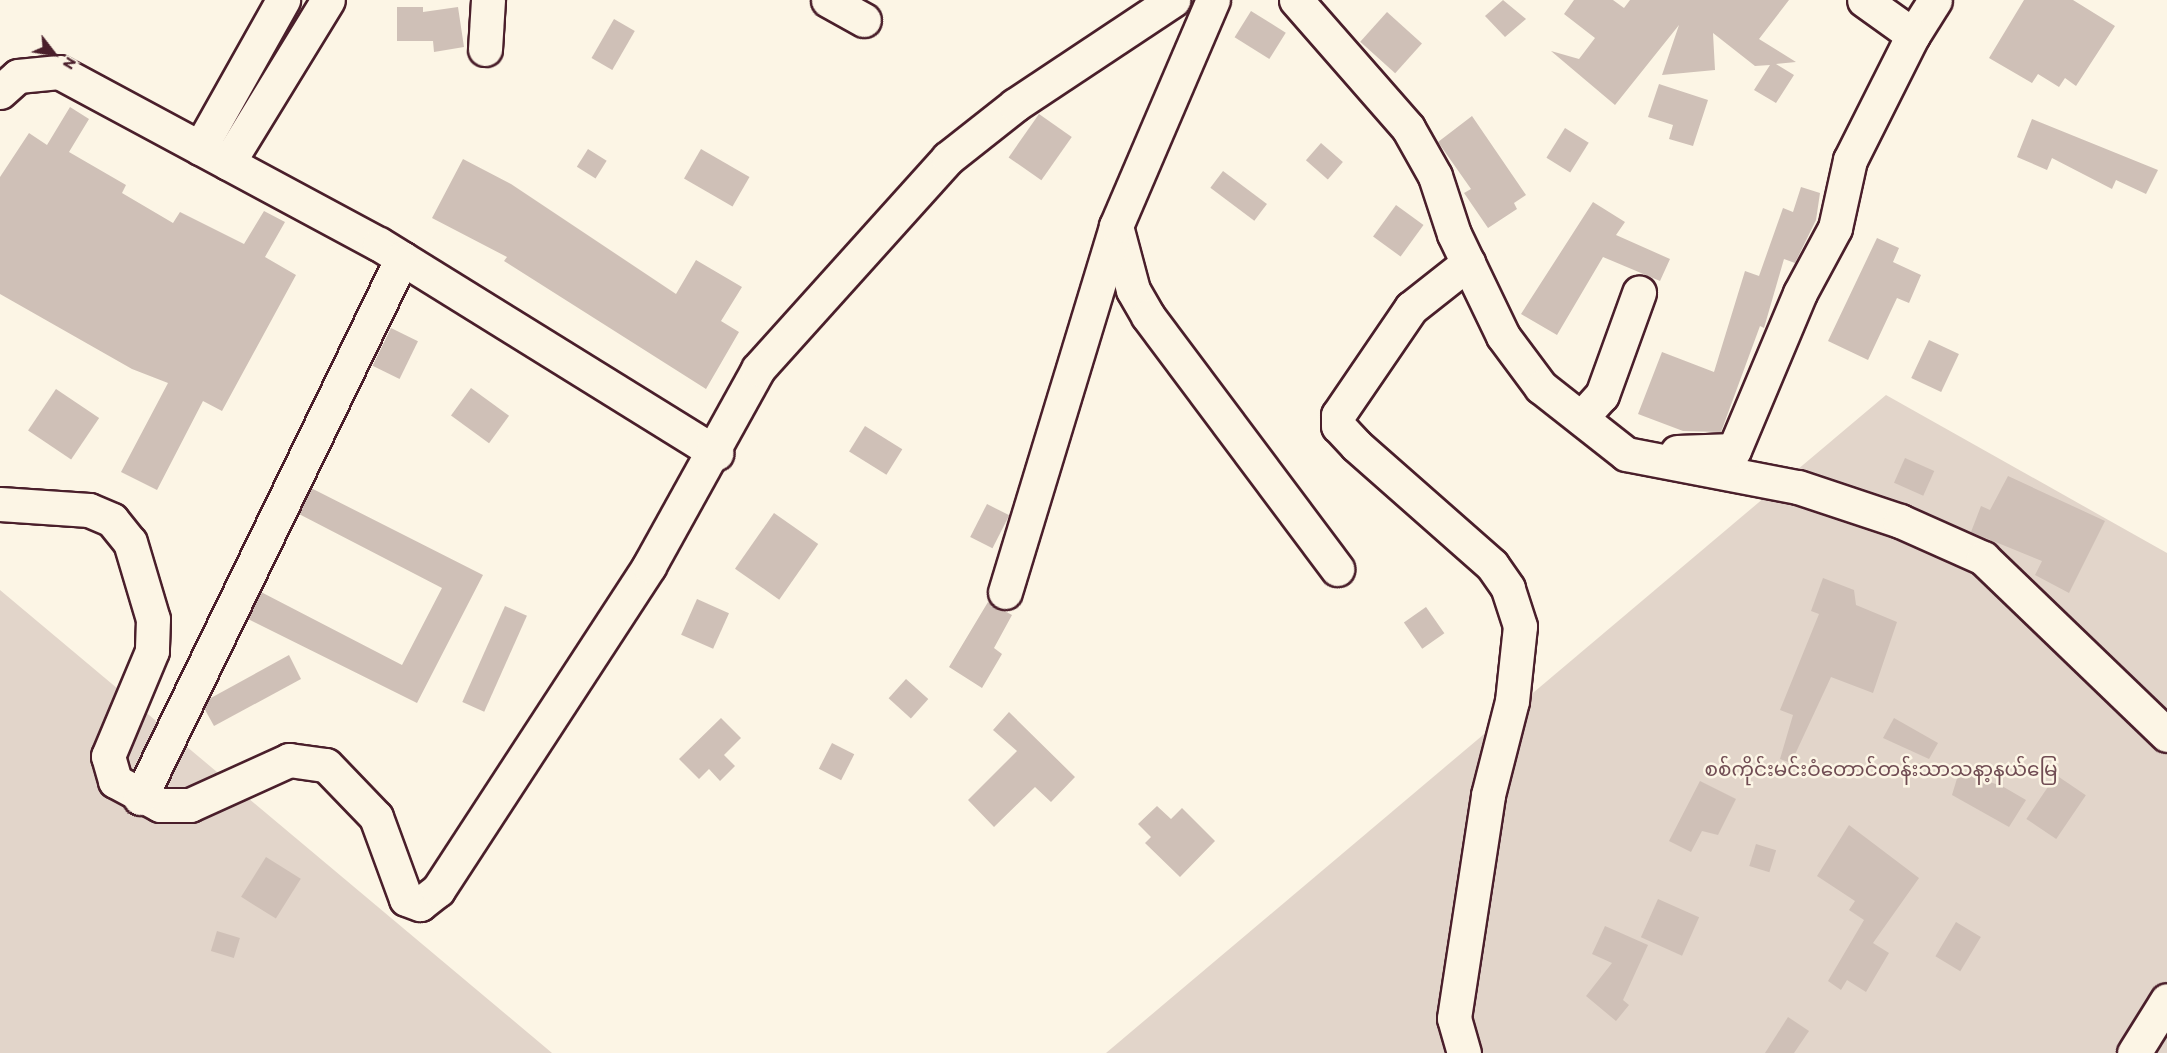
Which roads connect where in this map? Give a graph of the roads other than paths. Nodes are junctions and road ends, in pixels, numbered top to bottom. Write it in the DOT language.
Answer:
graph roads {
  1 [pos="283,0"];
  2 [pos="328,0"];
  3 [pos="489,0"];
  4 [pos="828,0"];
  5 [pos="1173,0"];
  6 [pos="1213,0"];
  7 [pos="1296,0"];
  8 [pos="1864,0"];
  9 [pos="1935,0"];
  10 [pos="864,20"];
  11 [pos="1912,35"];
  12 [pos="485,49"];
  13 [pos="0,92"];
  14 [pos="214,156"];
  15 [pos="1116,226"];
  16 [pos="402,258"];
  17 [pos="1468,263"];
  18 [pos="1639,293"];
  19 [pos="1581,418"];
  20 [pos="716,453"];
  21 [pos="1626,454"];
  22 [pos="0,504"];
  23 [pos="1337,569"];
  24 [pos="1005,592"];
  25 [pos="2167,735"];
  26 [pos="140,798"];
  27 [pos="2167,1000"];
  28 [pos="1464,1053"];
  29 [pos="2134,1053"];
  1 -- 14 [label="street"];
  2 -- 14 [label="street"];
  3 -- 12 [label="street"];
  4 -- 10 [label="street"];
  5 -- 20 [label="street"];
  6 -- 15 [label="street"];
  7 -- 17 [label="street"];
  8 -- 11 [label="street"];
  9 -- 11 [label="street"];
  11 -- 21 [label="street"];
  13 -- 14 [label="street"];
  14 -- 16 [label="street"];
  15 -- 23 [label="street"];
  15 -- 24 [label="street"];
  16 -- 20 [label="street"];
  16 -- 26 [label="street"];
  17 -- 19 [label="street"];
  17 -- 28 [label="street"];
  18 -- 19 [label="street"];
  19 -- 21 [label="street"];
  20 -- 26 [label="street"];
  21 -- 25 [label="street"];
  22 -- 26 [label="street"];
  27 -- 29 [label="street"];
}
